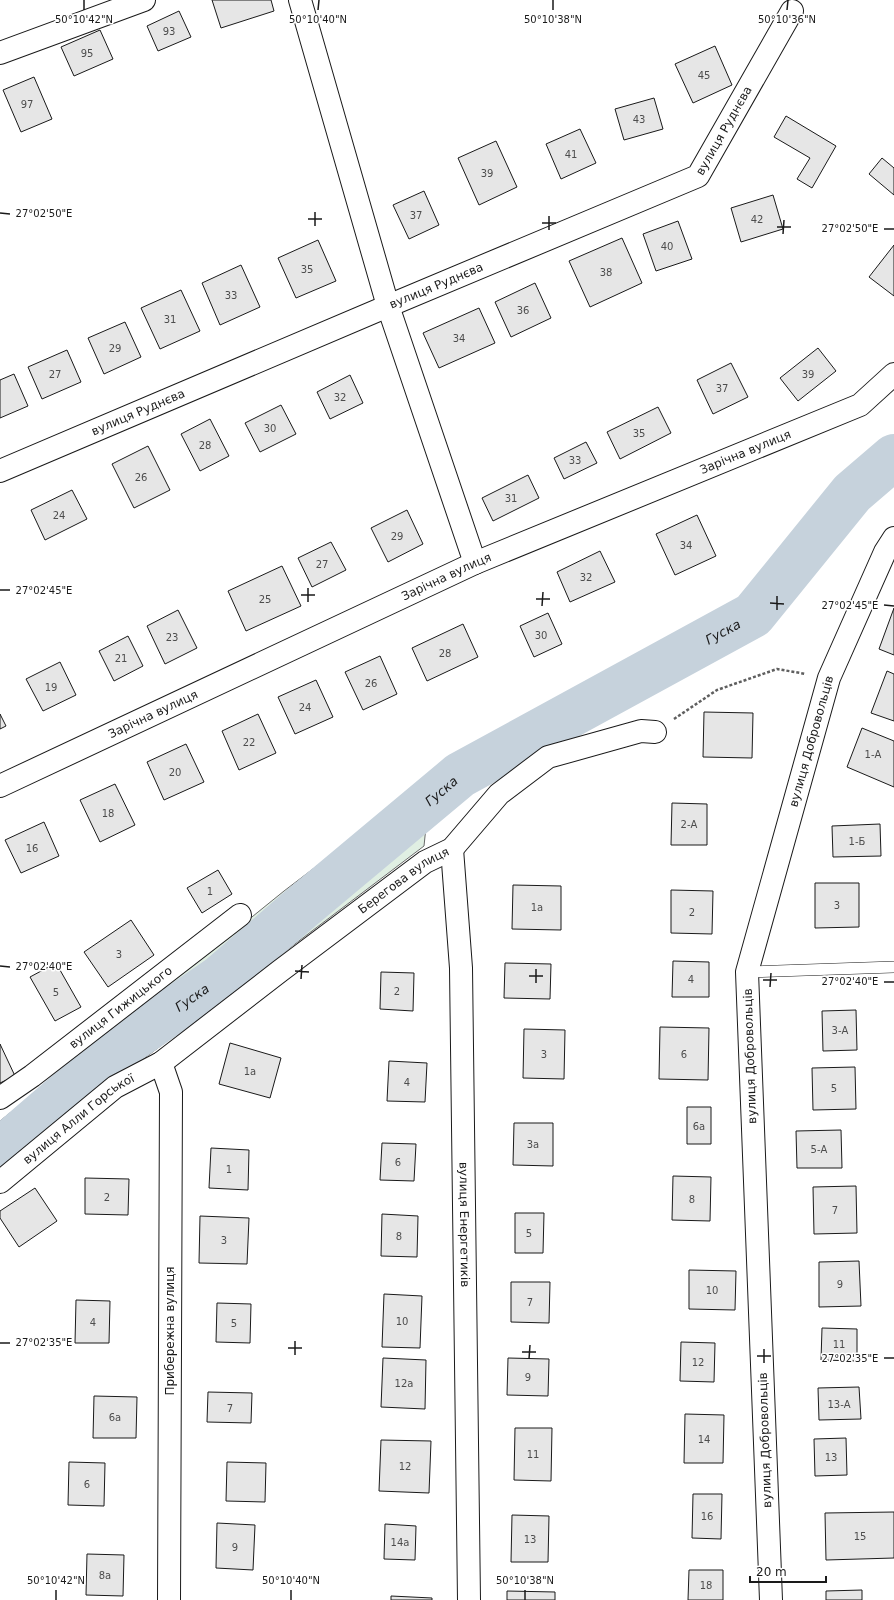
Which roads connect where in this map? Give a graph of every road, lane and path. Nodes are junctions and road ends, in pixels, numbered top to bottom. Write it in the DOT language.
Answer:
graph roads {
  1 [pos="144,0"];
  2 [pos="300,0"];
  3 [pos="792,11"];
  4 [pos="0,53"];
  5 [pos="388,306"];
  6 [pos="894,374"];
  7 [pos="0,471"];
  8 [pos="894,538"];
  9 [pos="475,563"];
  10 [pos="829,678"];
  11 [pos="655,732"];
  12 [pos="0,786"];
  13 [pos="452,849"];
  14 [pos="240,915"];
  15 [pos="894,967"];
  16 [pos="747,972"];
  17 [pos="162,1063"];
  18 [pos="0,1098"];
  19 [pos="0,1182"];
  20 [pos="169,1600"];
  21 [pos="469,1600"];
  22 [pos="771,1600"];
  1 -- 4 [label="street"];
  2 -- 5 [label="street"];
  3 -- 5 [label="street, вулиця Руднєва"];
  5 -- 7 [label="street, вулиця Руднєва"];
  5 -- 9 [label="street"];
  6 -- 9 [label="street, Зарічна вулиця"];
  8 -- 10 [label="street, вулиця Добровольців"];
  9 -- 12 [label="street, Зарічна вулиця"];
  10 -- 11 [label="path"];
  10 -- 16 [label="street, вулиця Добровольців"];
  11 -- 13 [label="street, Берегова вулиця"];
  13 -- 17 [label="street, Берегова вулиця"];
  13 -- 21 [label="street, вулиця Енергетиків"];
  14 -- 18 [label="street, вулиця Гижицького"];
  15 -- 16 [label="lane"];
  16 -- 22 [label="street, вулиця Добровольців"];
  17 -- 19 [label="street, вулиця Алли Горської"];
  17 -- 20 [label="street, Прибережна вулиця"];
}
